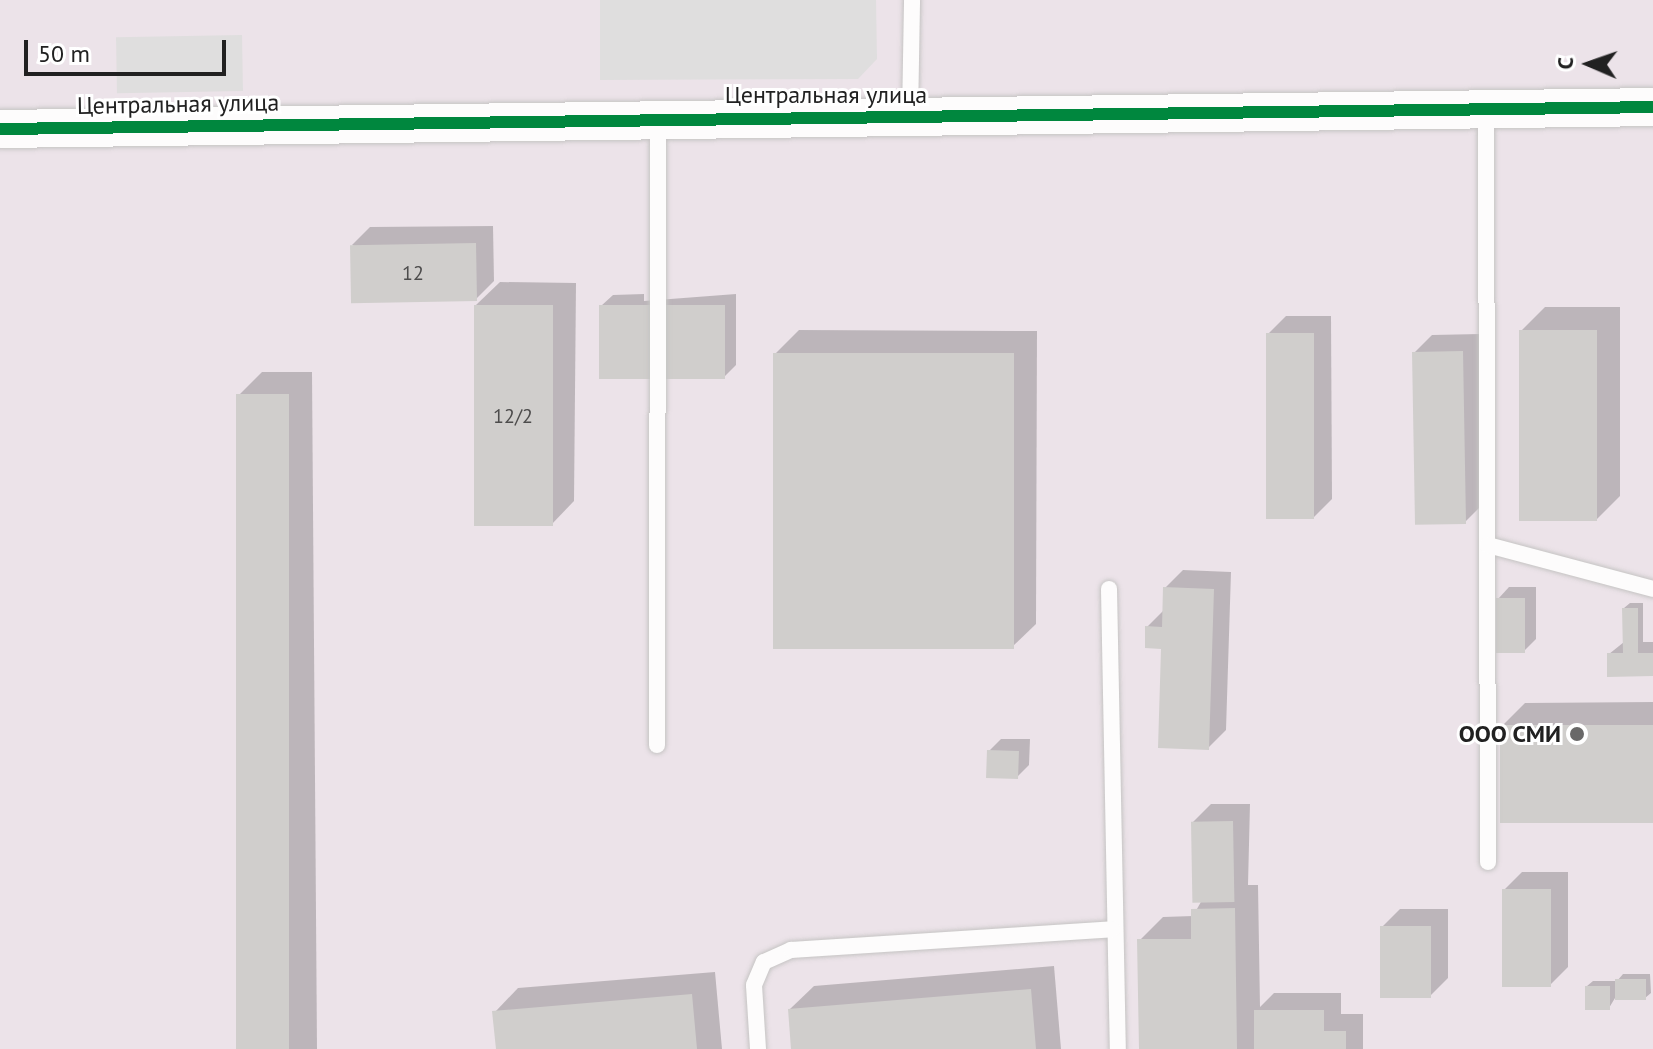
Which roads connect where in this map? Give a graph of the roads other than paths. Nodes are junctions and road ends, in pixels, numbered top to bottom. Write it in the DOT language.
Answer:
graph roads {
  1 [pos="912,0"];
  2 [pos="1653,107"];
  3 [pos="1486,108"];
  4 [pos="910,117"];
  5 [pos="658,119"];
  6 [pos="0,129"];
  7 [pos="1488,545"];
  8 [pos="1109,589"];
  9 [pos="1653,589"];
  10 [pos="657,745"];
  11 [pos="1488,862"];
  12 [pos="1112,929"];
  13 [pos="758,1049"];
  14 [pos="1118,1049"];
  1 -- 4 [label="lane"];
  2 -- 3 [label="street, Центральная улица"];
  3 -- 4 [label="street, Центральная улица"];
  3 -- 7 [label="lane"];
  4 -- 5 [label="street, Центральная улица"];
  5 -- 6 [label="street, Центральная улица"];
  5 -- 10 [label="lane"];
  7 -- 9 [label="lane"];
  7 -- 11 [label="lane"];
  8 -- 12 [label="lane"];
  12 -- 13 [label="lane"];
  12 -- 14 [label="lane"];
}
